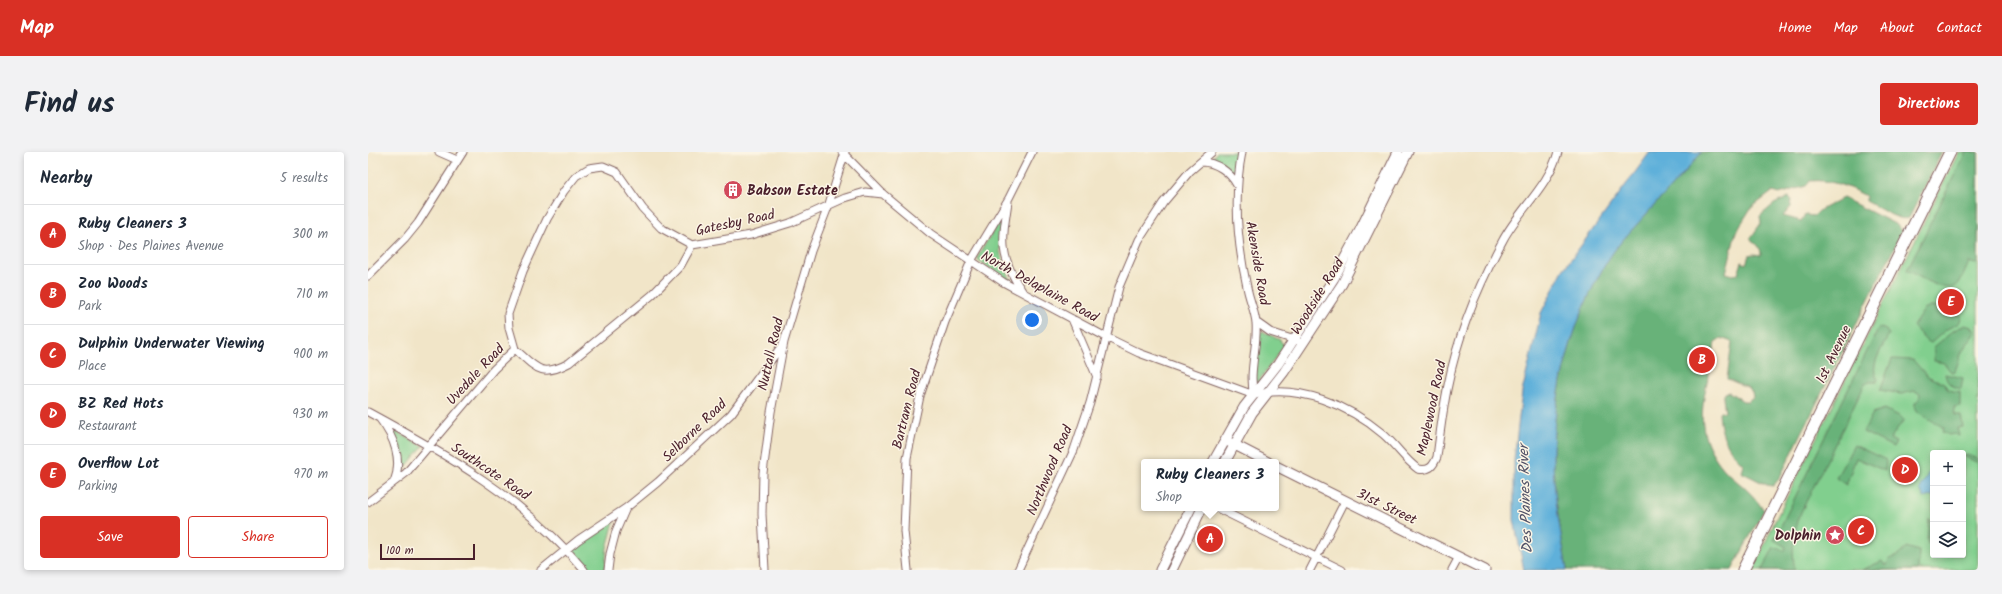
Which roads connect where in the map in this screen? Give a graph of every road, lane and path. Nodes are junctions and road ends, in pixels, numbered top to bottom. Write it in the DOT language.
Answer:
graph roads {
  1 [pos="439,152"];
  2 [pos="463,152"];
  3 [pos="1032,152"];
  4 [pos="1212,152"];
  5 [pos="1242,152"];
  6 [pos="1398,152"];
  7 [pos="1408,152"];
  8 [pos="1558,152"];
  9 [pos="1950,152"];
  10 [pos="844,153"];
  11 [pos="457,160"];
  12 [pos="1201,162"];
  13 [pos="1237,185"];
  14 [pos="883,194"];
  15 [pos="1009,198"];
  16 [pos="828,207"];
  17 [pos="692,245"];
  18 [pos="970,261"];
  19 [pos="368,276"];
  20 [pos="1023,292"];
  21 [pos="1072,319"];
  22 [pos="1256,322"];
  23 [pos="1106,337"];
  24 [pos="1294,340"];
  25 [pos="784,342"];
  26 [pos="1304,343"];
  27 [pos="515,349"];
  28 [pos="1097,377"];
  29 [pos="1270,391"];
  30 [pos="1254,395"];
  31 [pos="368,412"];
  32 [pos="379,417"];
  33 [pos="1225,440"];
  34 [pos="428,445"];
  35 [pos="1234,445"];
  36 [pos="1216,459"];
  37 [pos="1227,459"];
  38 [pos="1262,459"];
  39 [pos="1279,468"];
  40 [pos="394,483"];
  41 [pos="1345,501"];
  42 [pos="368,502"];
  43 [pos="626,508"];
  44 [pos="1190,511"];
  45 [pos="1201,511"];
  46 [pos="1223,511"];
  47 [pos="567,550"];
  48 [pos="1317,557"];
  49 [pos="1459,557"];
  50 [pos="541,570"];
  51 [pos="584,570"];
  52 [pos="608,570"];
  53 [pos="765,570"];
  54 [pos="908,570"];
  55 [pos="1018,570"];
  56 [pos="1160,570"];
  57 [pos="1172,570"];
  58 [pos="1310,570"];
  59 [pos="1342,570"];
  60 [pos="1452,570"];
  61 [pos="1485,570"];
  62 [pos="1743,570"];
  1 -- 11 [label="street"];
  2 -- 11 [label="street"];
  3 -- 15 [label="street"];
  4 -- 12 [label="street, Northwood Road"];
  5 -- 13 [label="street, Akenside Road"];
  6 -- 24 [label="street, Woodside Road"];
  7 -- 26 [label="street, Woodside Road"];
  8 -- 29 [label="street, Maplewood Road"];
  9 -- 62 [label="main road, 1st Avenue"];
  10 -- 14 [label="street, North Delaplaine Road"];
  10 -- 16 [label="street"];
  11 -- 19 [label="street"];
  12 -- 13 [label="street"];
  12 -- 23 [label="street, Northwood Road"];
  13 -- 22 [label="street, Akenside Road"];
  14 -- 16 [label="street"];
  14 -- 18 [label="street, North Delaplaine Road"];
  15 -- 18 [label="street, Bartram Road"];
  15 -- 20 [label="street"];
  16 -- 17 [label="street, Gatesby Road"];
  16 -- 25 [label="street, Nuttall Road"];
  17 -- 27 [label="street, Uvedale Road"];
  17 -- 27 [label="street, Gatesby Road"];
  18 -- 20 [label="street, North Delaplaine Road"];
  18 -- 54 [label="street, Bartram Road"];
  20 -- 21 [label="street, North Delaplaine Road"];
  21 -- 23 [label="street, North Delaplaine Road"];
  21 -- 28 [label="street"];
  22 -- 24 [label="street, Akenside Road"];
  22 -- 30 [label="street, Akenside Road"];
  23 -- 28 [label="street, Northwood Road"];
  23 -- 30 [label="street, North Delaplaine Road"];
  24 -- 26 [label="street, Akenside Road"];
  24 -- 30 [label="street, Woodside Road"];
  25 -- 43 [label="street, Selborne Road"];
  25 -- 53 [label="street, Nuttall Road"];
  26 -- 29 [label="street, Woodside Road"];
  27 -- 34 [label="street, Uvedale Road"];
  28 -- 55 [label="street, Northwood Road"];
  29 -- 30 [label="street, Maplewood Road"];
  29 -- 35 [label="street, Woodside Road"];
  30 -- 33 [label="street, Woodside Road"];
  31 -- 32 [label="street, Southcote Road"];
  32 -- 34 [label="street, Southcote Road"];
  32 -- 40 [label="street"];
  33 -- 35 [label="street"];
  33 -- 36 [label="street, Woodside Road"];
  34 -- 40 [label="street, Uvedale Road"];
  34 -- 47 [label="street, Southcote Road"];
  35 -- 37 [label="street, Woodside Road"];
  35 -- 38 [label="street"];
  39 -- 41 [label="street, 31st Street"];
  40 -- 42 [label="street, Uvedale Road"];
  41 -- 48 [label="street"];
  41 -- 49 [label="street, 31st Street"];
  43 -- 47 [label="street, Selborne Road"];
  43 -- 52 [label="street, Selborne Road"];
  44 -- 56 [label="street"];
  45 -- 57 [label="street"];
  46 -- 48 [label="street"];
  47 -- 50 [label="street, Selborne Road"];
  47 -- 51 [label="street, Southcote Road"];
  48 -- 58 [label="street"];
  48 -- 59 [label="street"];
  49 -- 60 [label="street"];
  49 -- 61 [label="street, 31st Street"];
}
